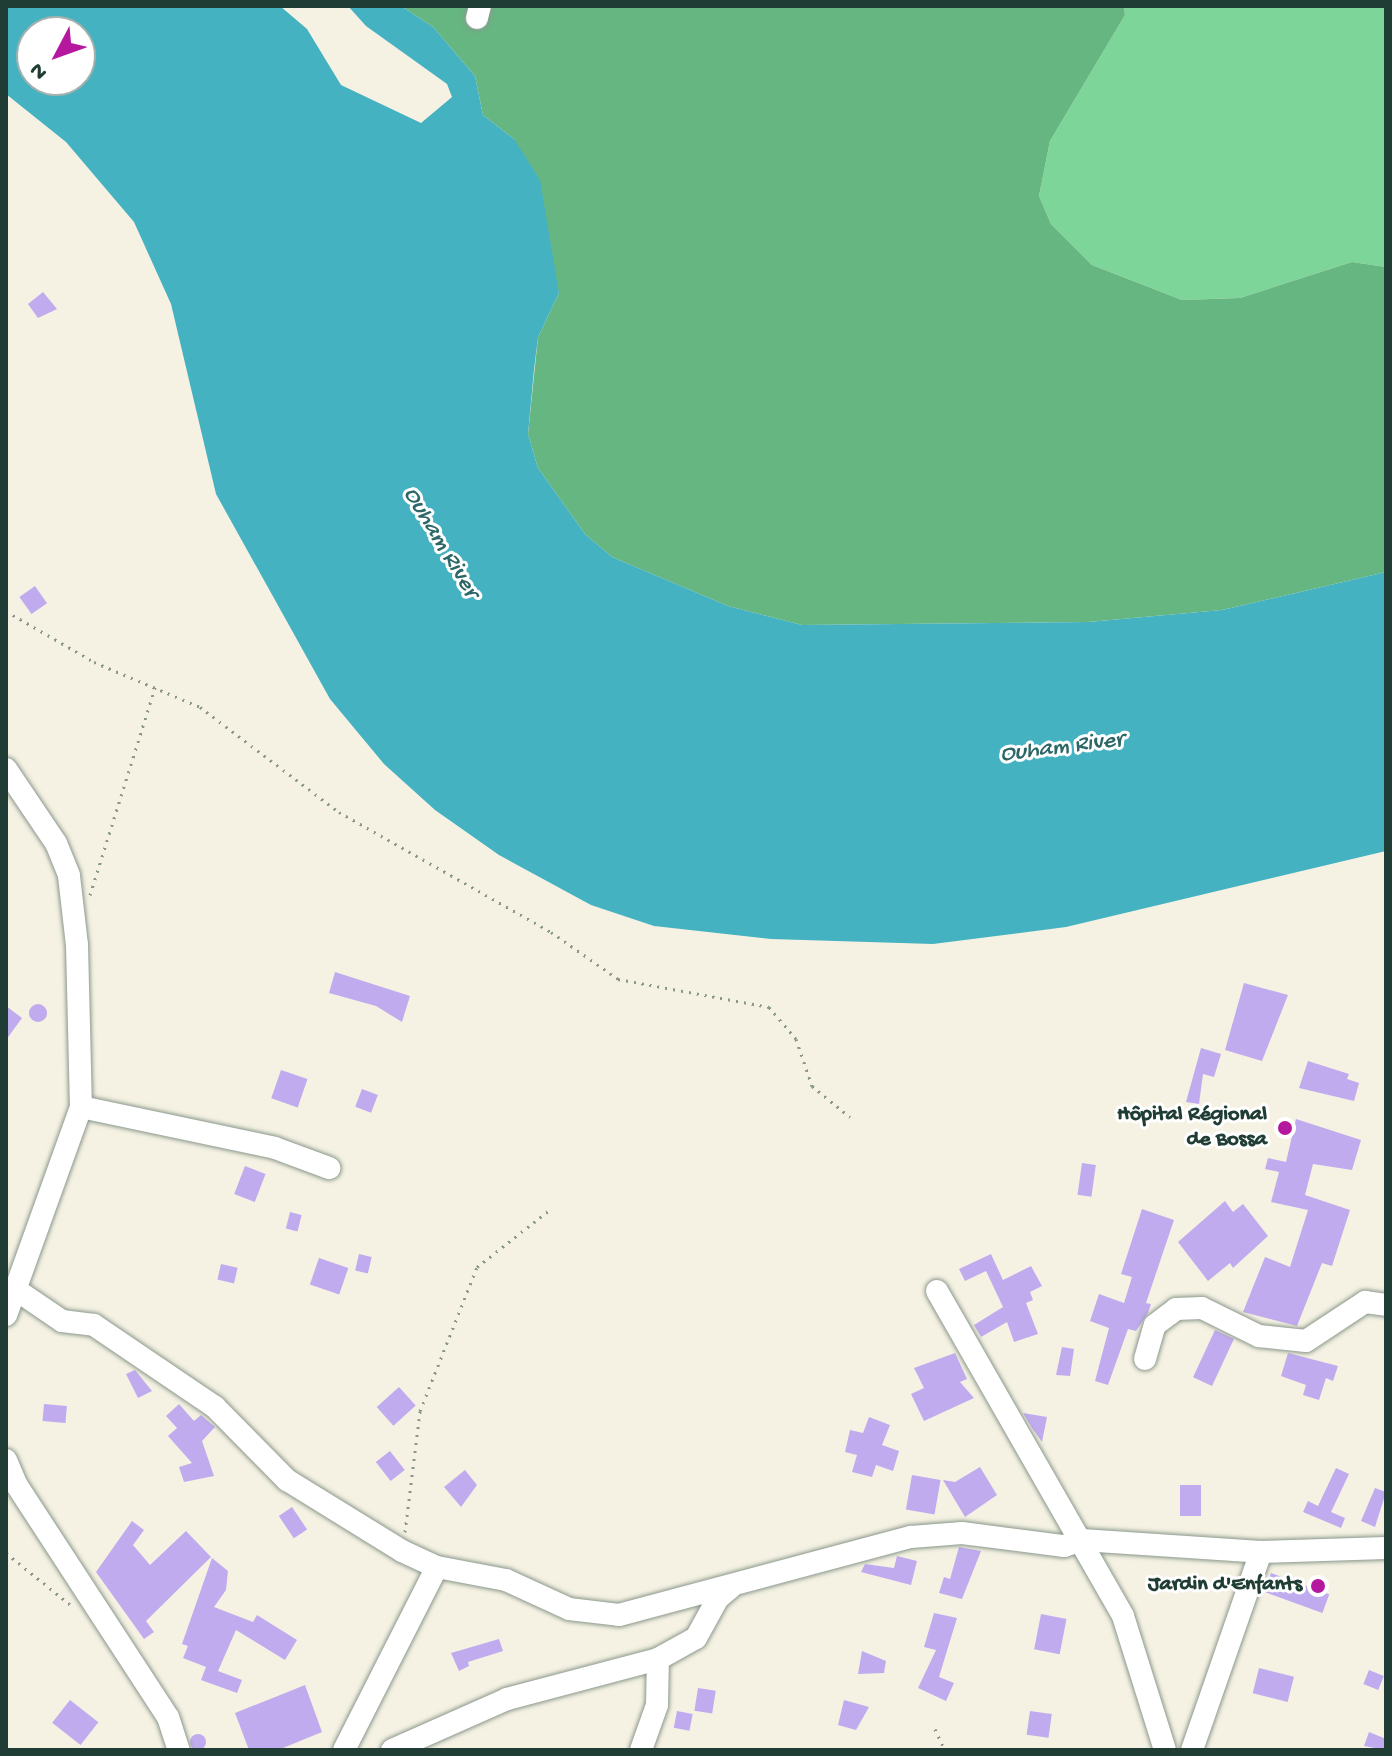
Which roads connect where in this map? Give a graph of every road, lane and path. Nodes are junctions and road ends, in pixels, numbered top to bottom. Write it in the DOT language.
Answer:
graph roads {
  1 [pos="6,611"];
  2 [pos="156,684"];
  3 [pos="6,769"];
  4 [pos="87,908"];
  5 [pos="81,1107"];
  6 [pos="850,1117"];
  7 [pos="329,1168"];
  8 [pos="552,1208"];
  9 [pos="15,1289"];
  10 [pos="937,1291"];
  11 [pos="1386,1305"];
  12 [pos="6,1315"];
  13 [pos="1145,1359"];
  14 [pos="6,1460"];
  15 [pos="1082,1540"];
  16 [pos="1386,1548"];
  17 [pos="402,1551"];
  18 [pos="1261,1552"];
  19 [pos="6,1553"];
  20 [pos="437,1567"];
  21 [pos="730,1588"];
  22 [pos="78,1611"];
  23 [pos="658,1659"];
  24 [pos="935,1729"];
  25 [pos="179,1750"];
  26 [pos="344,1750"];
  27 [pos="392,1750"];
  28 [pos="641,1750"];
  29 [pos="945,1750"];
  30 [pos="1165,1750"];
  31 [pos="1192,1750"];
  1 -- 2 [label="path"];
  2 -- 4 [label="path"];
  2 -- 6 [label="path"];
  3 -- 5 [label="street"];
  5 -- 7 [label="street"];
  5 -- 9 [label="street"];
  8 -- 17 [label="path"];
  9 -- 12 [label="street"];
  9 -- 17 [label="street"];
  10 -- 15 [label="street"];
  11 -- 13 [label="street"];
  14 -- 25 [label="street"];
  15 -- 18 [label="street"];
  15 -- 21 [label="street"];
  15 -- 30 [label="street"];
  16 -- 18 [label="street"];
  17 -- 20 [label="street"];
  18 -- 31 [label="street"];
  19 -- 22 [label="path"];
  20 -- 21 [label="street"];
  20 -- 26 [label="street"];
  21 -- 23 [label="street"];
  23 -- 27 [label="street"];
  23 -- 28 [label="street"];
  24 -- 29 [label="path"];
}
